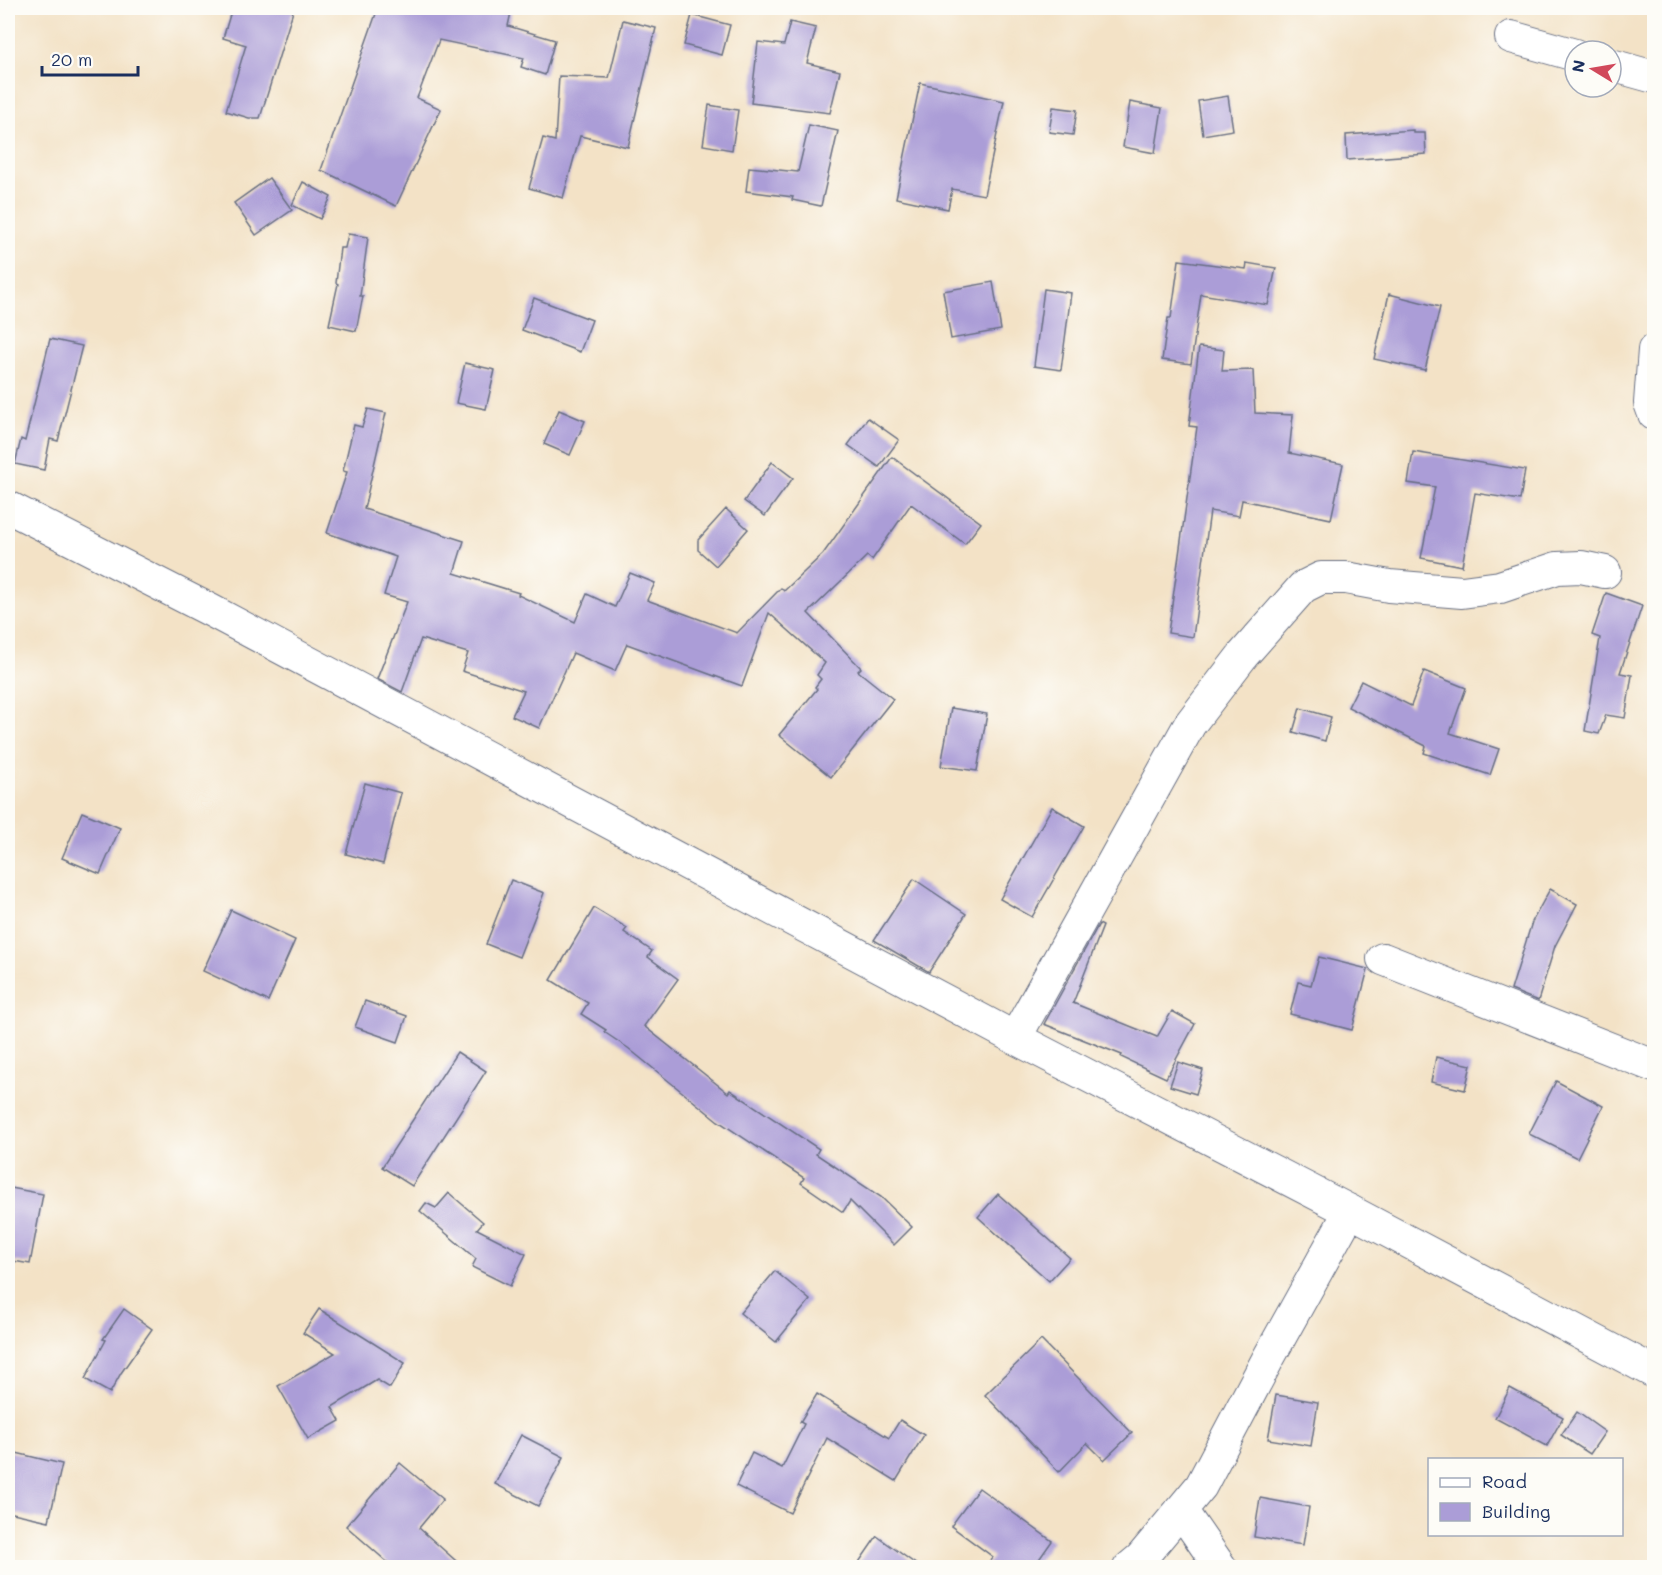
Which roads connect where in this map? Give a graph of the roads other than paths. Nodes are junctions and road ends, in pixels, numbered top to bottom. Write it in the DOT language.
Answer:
graph roads {
  1 [pos="1511,38"];
  2 [pos="1563,52"];
  3 [pos="1623,68"];
  4 [pos="1654,77"];
  5 [pos="1654,350"];
  6 [pos="1654,414"];
  7 [pos="8,507"];
  8 [pos="1605,572"];
  9 [pos="1383,959"];
  10 [pos="1015,1038"];
  11 [pos="1654,1066"];
  12 [pos="1350,1211"];
  13 [pos="1654,1372"];
  14 [pos="1182,1510"];
  15 [pos="1129,1568"];
  16 [pos="1221,1568"];
  1 -- 2 [label="street"];
  3 -- 4 [label="street"];
  5 -- 6 [label="street"];
  7 -- 10 [label="street"];
  8 -- 10 [label="street"];
  9 -- 11 [label="street"];
  10 -- 12 [label="street"];
  12 -- 13 [label="street"];
  12 -- 14 [label="street"];
  14 -- 15 [label="street"];
  14 -- 16 [label="street"];
}
